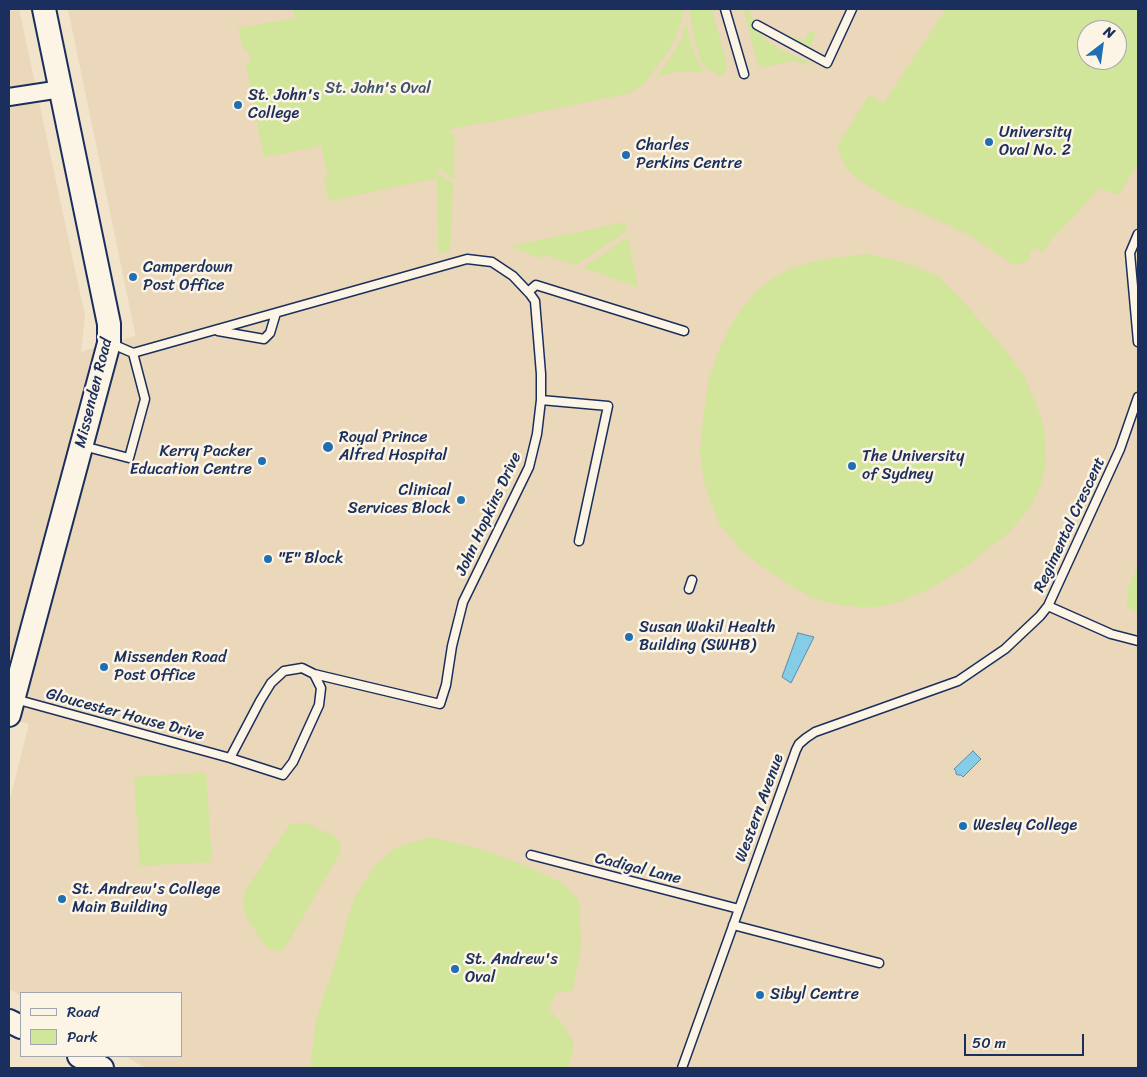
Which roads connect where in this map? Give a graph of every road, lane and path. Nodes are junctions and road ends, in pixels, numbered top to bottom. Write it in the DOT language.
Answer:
graph roads {
  1 [pos="44,9"];
  2 [pos="725,9"];
  3 [pos="852,9"];
  4 [pos="757,25"];
  5 [pos="744,74"];
  6 [pos="61,89"];
  7 [pos="9,97"];
  8 [pos="1138,234"];
  9 [pos="528,292"];
  10 [pos="276,313"];
  11 [pos="215,331"];
  12 [pos="684,331"];
  13 [pos="1138,342"];
  14 [pos="109,343"];
  15 [pos="133,353"];
  16 [pos="1138,397"];
  17 [pos="540,400"];
  18 [pos="81,445"];
  19 [pos="578,541"];
  20 [pos="692,580"];
  21 [pos="688,590"];
  22 [pos="1048,606"];
  23 [pos="1138,641"];
  24 [pos="1005,649"];
  25 [pos="314,674"];
  26 [pos="11,707"];
  27 [pos="230,758"];
  28 [pos="531,856"];
  29 [pos="739,909"];
  30 [pos="734,925"];
  31 [pos="879,963"];
  32 [pos="81,1057"];
  33 [pos="102,1068"];
  34 [pos="682,1068"];
  1 -- 6 [label="street, Missenden Road"];
  2 -- 5 [label="lane"];
  3 -- 4 [label="lane"];
  6 -- 7 [label="street"];
  6 -- 14 [label="street, Missenden Road"];
  8 -- 13 [label="lane"];
  9 -- 10 [label="lane, John Hopkins Drive"];
  9 -- 12 [label="lane"];
  9 -- 17 [label="lane, John Hopkins Drive"];
  10 -- 11 [label="lane, John Hopkins Drive"];
  10 -- 11 [label="lane"];
  11 -- 15 [label="lane, John Hopkins Drive"];
  14 -- 15 [label="lane"];
  14 -- 18 [label="street, Missenden Road"];
  15 -- 18 [label="lane"];
  16 -- 22 [label="lane, Regimental Crescent"];
  17 -- 19 [label="lane"];
  17 -- 25 [label="lane, John Hopkins Drive"];
  18 -- 26 [label="street, Missenden Road"];
  20 -- 21 [label="lane"];
  22 -- 23 [label="lane"];
  22 -- 24 [label="lane, Regimental Crescent"];
  24 -- 29 [label="lane, Western Avenue"];
  25 -- 27 [label="lane"];
  25 -- 27 [label="lane, Gloucester House Drive"];
  26 -- 27 [label="lane, Gloucester House Drive"];
  28 -- 29 [label="lane, Cadigal Lane"];
  29 -- 30 [label="lane, Western Avenue"];
  30 -- 31 [label="lane"];
  30 -- 34 [label="lane, Western Avenue"];
  32 -- 33 [label="street"];
}
